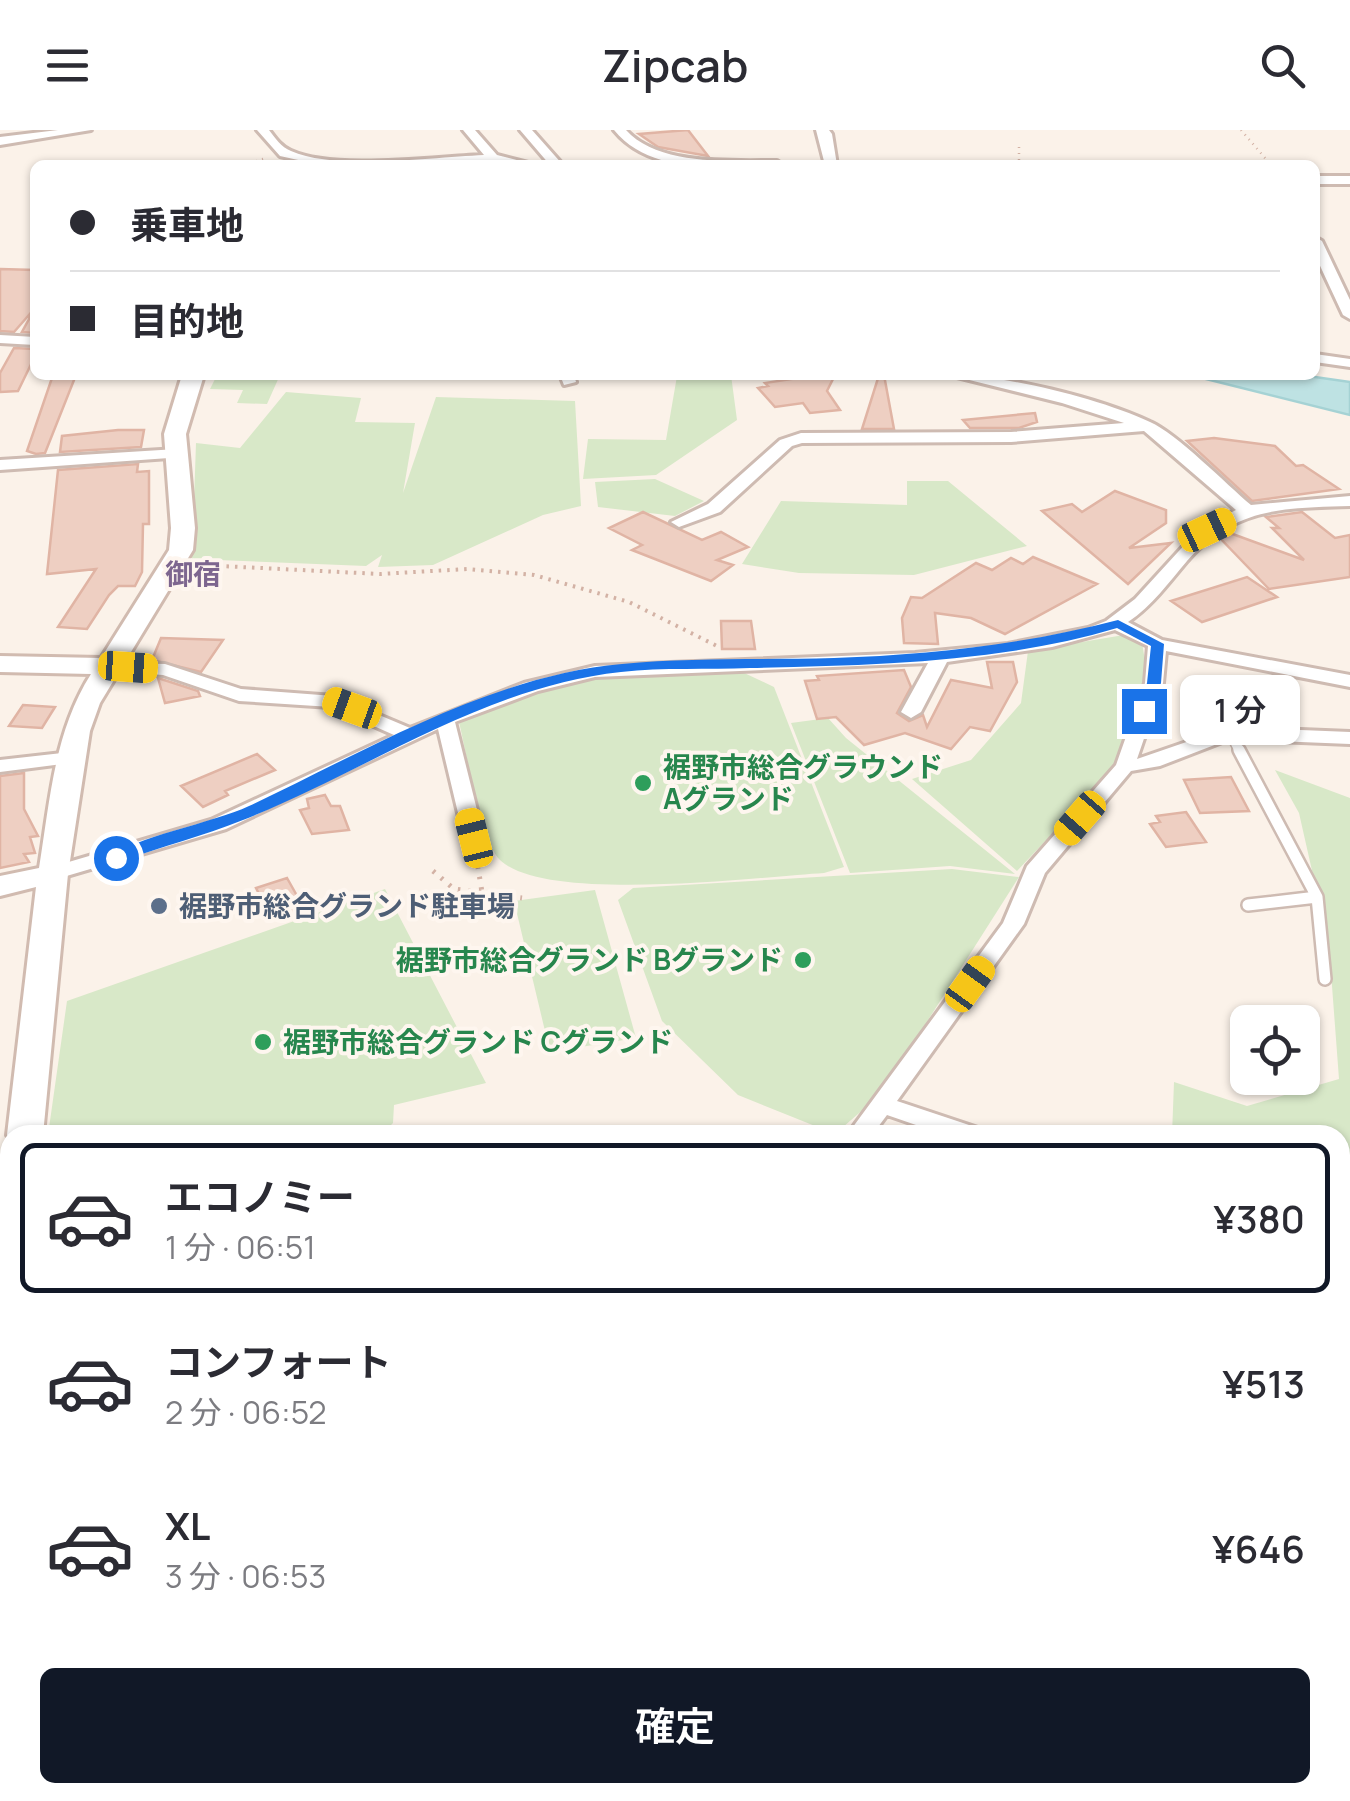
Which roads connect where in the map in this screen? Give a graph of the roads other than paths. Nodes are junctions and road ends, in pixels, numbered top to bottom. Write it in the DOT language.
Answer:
graph roads {
  1 [pos="85,130"];
  2 [pos="263,130"];
  3 [pos="468,130"];
  4 [pos="526,130"];
  5 [pos="620,130"];
  6 [pos="822,130"];
  7 [pos="0,141"];
  8 [pos="642,151"];
  9 [pos="493,158"];
  10 [pos="318,160"];
  11 [pos="442,160"];
  12 [pos="504,160"];
  13 [pos="553,160"];
  14 [pos="637,160"];
  15 [pos="681,160"];
  16 [pos="830,160"];
  17 [pos="1320,180"];
  18 [pos="1350,180"];
  19 [pos="1320,252"];
  20 [pos="1350,315"];
  21 [pos="6,340"];
  22 [pos="1320,359"];
  23 [pos="0,361"];
  24 [pos="1350,363"];
  25 [pos="191,380"];
  26 [pos="978,380"];
  27 [pos="1148,426"];
  28 [pos="178,454"];
  29 [pos="0,465"];
  30 [pos="1350,501"];
  31 [pos="1248,511"];
  32 [pos="680,522"];
  33 [pos="1118,624"];
  34 [pos="1158,644"];
  35 [pos="942,654"];
  36 [pos="0,664"];
  37 [pos="108,666"];
  38 [pos="1350,681"];
  39 [pos="911,712"];
  40 [pos="445,719"];
  41 [pos="1230,732"];
  42 [pos="410,735"];
  43 [pos="1350,738"];
  44 [pos="71,758"];
  45 [pos="0,766"];
  46 [pos="1126,766"];
  47 [pos="474,838"];
  48 [pos="53,874"];
  49 [pos="0,886"];
  50 [pos="1318,897"];
  51 [pos="1248,904"];
  52 [pos="1326,979"];
  53 [pos="883,1104"];
  54 [pos="26,1125"];
  55 [pos="867,1125"];
  56 [pos="943,1125"];
  1 -- 7 [label="street"];
  2 -- 10 [label="street"];
  3 -- 9 [label="street"];
  4 -- 13 [label="street"];
  5 -- 8 [label="street"];
  6 -- 16 [label="street"];
  8 -- 14 [label="street"];
  8 -- 15 [label="street"];
  9 -- 11 [label="street"];
  9 -- 12 [label="street"];
  17 -- 18 [label="street"];
  19 -- 20 [label="street"];
  21 -- 23 [label="street"];
  22 -- 24 [label="street"];
  25 -- 28 [label="street"];
  26 -- 27 [label="street"];
  27 -- 31 [label="street"];
  27 -- 32 [label="street"];
  28 -- 29 [label="street"];
  28 -- 37 [label="street"];
  30 -- 31 [label="street"];
  31 -- 33 [label="street"];
  33 -- 34 [label="street"];
  33 -- 35 [label="street"];
  34 -- 38 [label="street"];
  34 -- 46 [label="street"];
  35 -- 39 [label="street"];
  35 -- 40 [label="street"];
  36 -- 37 [label="street"];
  37 -- 42 [label="street"];
  37 -- 44 [label="street"];
  40 -- 42 [label="street"];
  40 -- 47 [label="street"];
  41 -- 43 [label="street"];
  41 -- 46 [label="street"];
  41 -- 50 [label="lane"];
  42 -- 48 [label="street"];
  44 -- 45 [label="street"];
  44 -- 48 [label="street"];
  46 -- 53 [label="street"];
  48 -- 49 [label="street"];
  48 -- 54 [label="street"];
  50 -- 51 [label="lane"];
  50 -- 52 [label="lane"];
  53 -- 55 [label="street"];
  53 -- 56 [label="street"];
}
